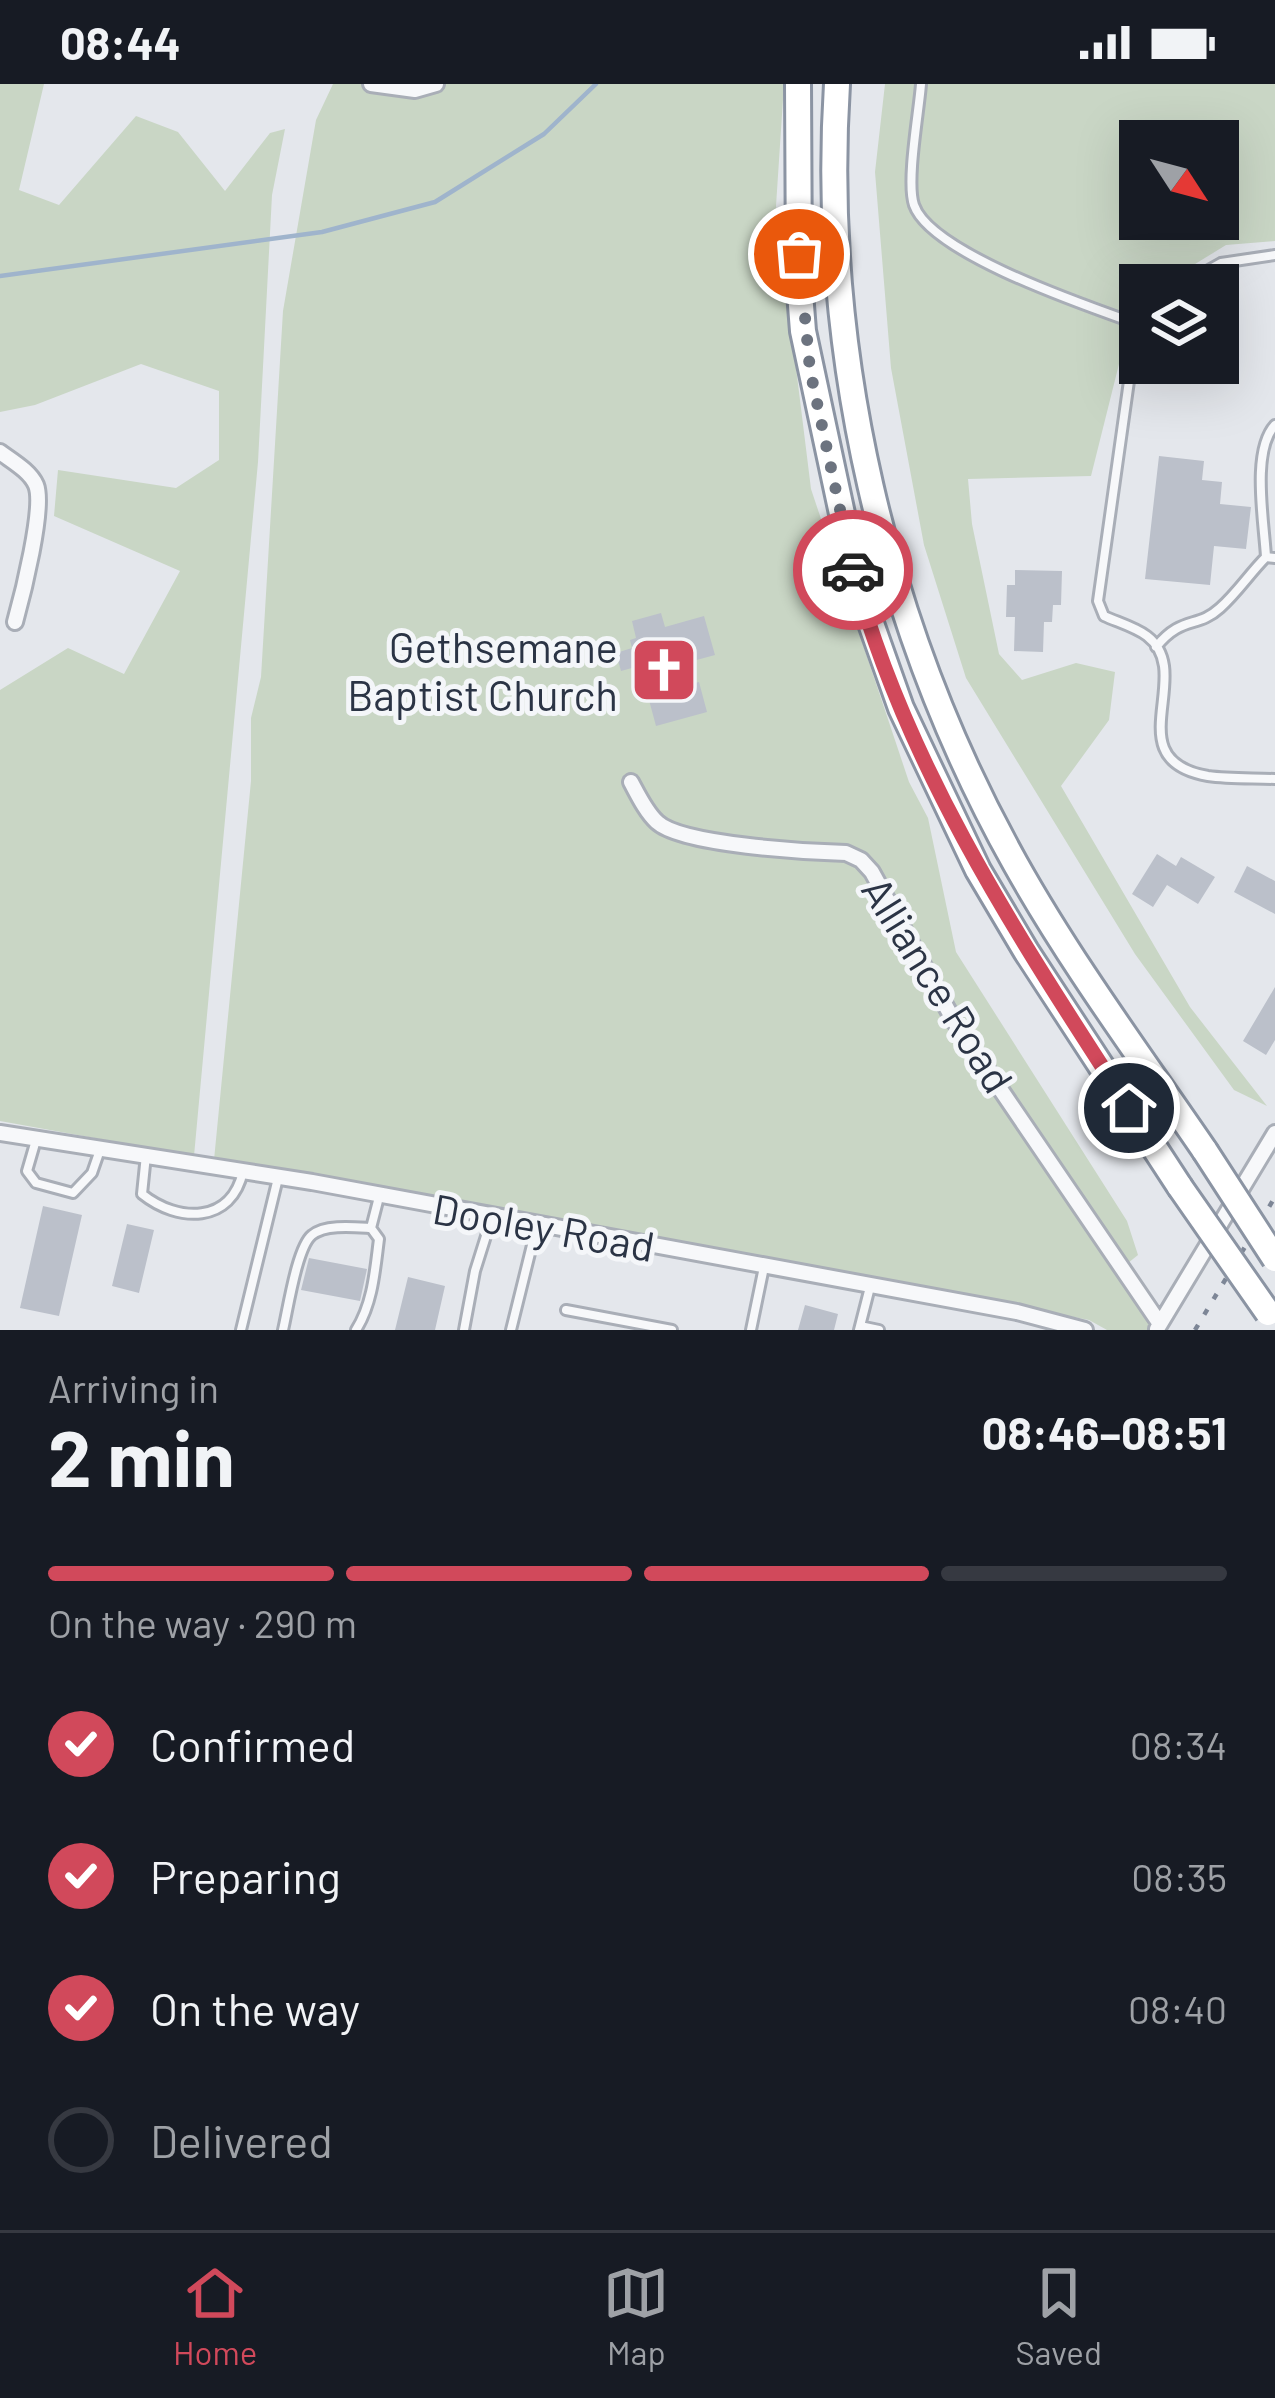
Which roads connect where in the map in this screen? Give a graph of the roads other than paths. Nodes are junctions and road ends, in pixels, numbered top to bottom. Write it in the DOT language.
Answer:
graph roads {
  1 [pos="371,84"];
  2 [pos="436,84"];
  3 [pos="798,84"];
  4 [pos="838,84"];
  5 [pos="921,84"];
  6 [pos="1275,255"];
  7 [pos="1219,264"];
  8 [pos="1119,317"];
  9 [pos="1129,384"];
  10 [pos="1275,425"];
  11 [pos="0,452"];
  12 [pos="1271,557"];
  13 [pos="15,622"];
  14 [pos="1156,647"];
  15 [pos="1275,779"];
  16 [pos="631,782"];
  17 [pos="0,1133"];
  18 [pos="1275,1133"];
  19 [pos="36,1139"];
  20 [pos="100,1148"];
  21 [pos="146,1154"];
  22 [pos="243,1170"];
  23 [pos="278,1176"];
  24 [pos="379,1195"];
  25 [pos="492,1217"];
  26 [pos="537,1225"];
  27 [pos="370,1228"];
  28 [pos="1275,1258"];
  29 [pos="764,1267"];
  30 [pos="870,1287"];
  31 [pos="566,1310"];
  32 [pos="1272,1318"];
  33 [pos="1158,1327"];
  34 [pos="860,1328"];
  35 [pos="241,1330"];
  36 [pos="283,1330"];
  37 [pos="356,1330"];
  38 [pos="464,1330"];
  39 [pos="511,1330"];
  40 [pos="672,1330"];
  41 [pos="751,1330"];
  42 [pos="879,1330"];
  43 [pos="1085,1330"];
  1 -- 2 [label="street"];
  3 -- 32 [label="highway, bridge"];
  4 -- 28 [label="highway, bridge"];
  5 -- 8 [label="lane"];
  6 -- 7 [label="lane"];
  9 -- 14 [label="lane"];
  10 -- 12 [label="lane"];
  11 -- 13 [label="street"];
  12 -- 14 [label="lane"];
  14 -- 15 [label="lane"];
  16 -- 33 [label="street, Alliance Road"];
  17 -- 19 [label="street, Dooley Road"];
  18 -- 33 [label="street"];
  19 -- 20 [label="street, Dooley Road"];
  19 -- 20 [label="lane"];
  20 -- 21 [label="street, Dooley Road"];
  21 -- 22 [label="street, Dooley Road"];
  21 -- 22 [label="lane"];
  22 -- 23 [label="street, Dooley Road"];
  23 -- 24 [label="street, Dooley Road"];
  23 -- 35 [label="lane"];
  24 -- 25 [label="street, Dooley Road"];
  24 -- 27 [label="lane"];
  25 -- 26 [label="street, Dooley Road"];
  25 -- 38 [label="lane"];
  26 -- 29 [label="street, Dooley Road"];
  26 -- 39 [label="lane"];
  27 -- 36 [label="lane"];
  27 -- 37 [label="lane"];
  29 -- 30 [label="street, Dooley Road"];
  29 -- 41 [label="lane"];
  30 -- 34 [label="lane"];
  30 -- 43 [label="street, Dooley Road"];
  31 -- 40 [label="lane"];
  34 -- 42 [label="lane"];
}
